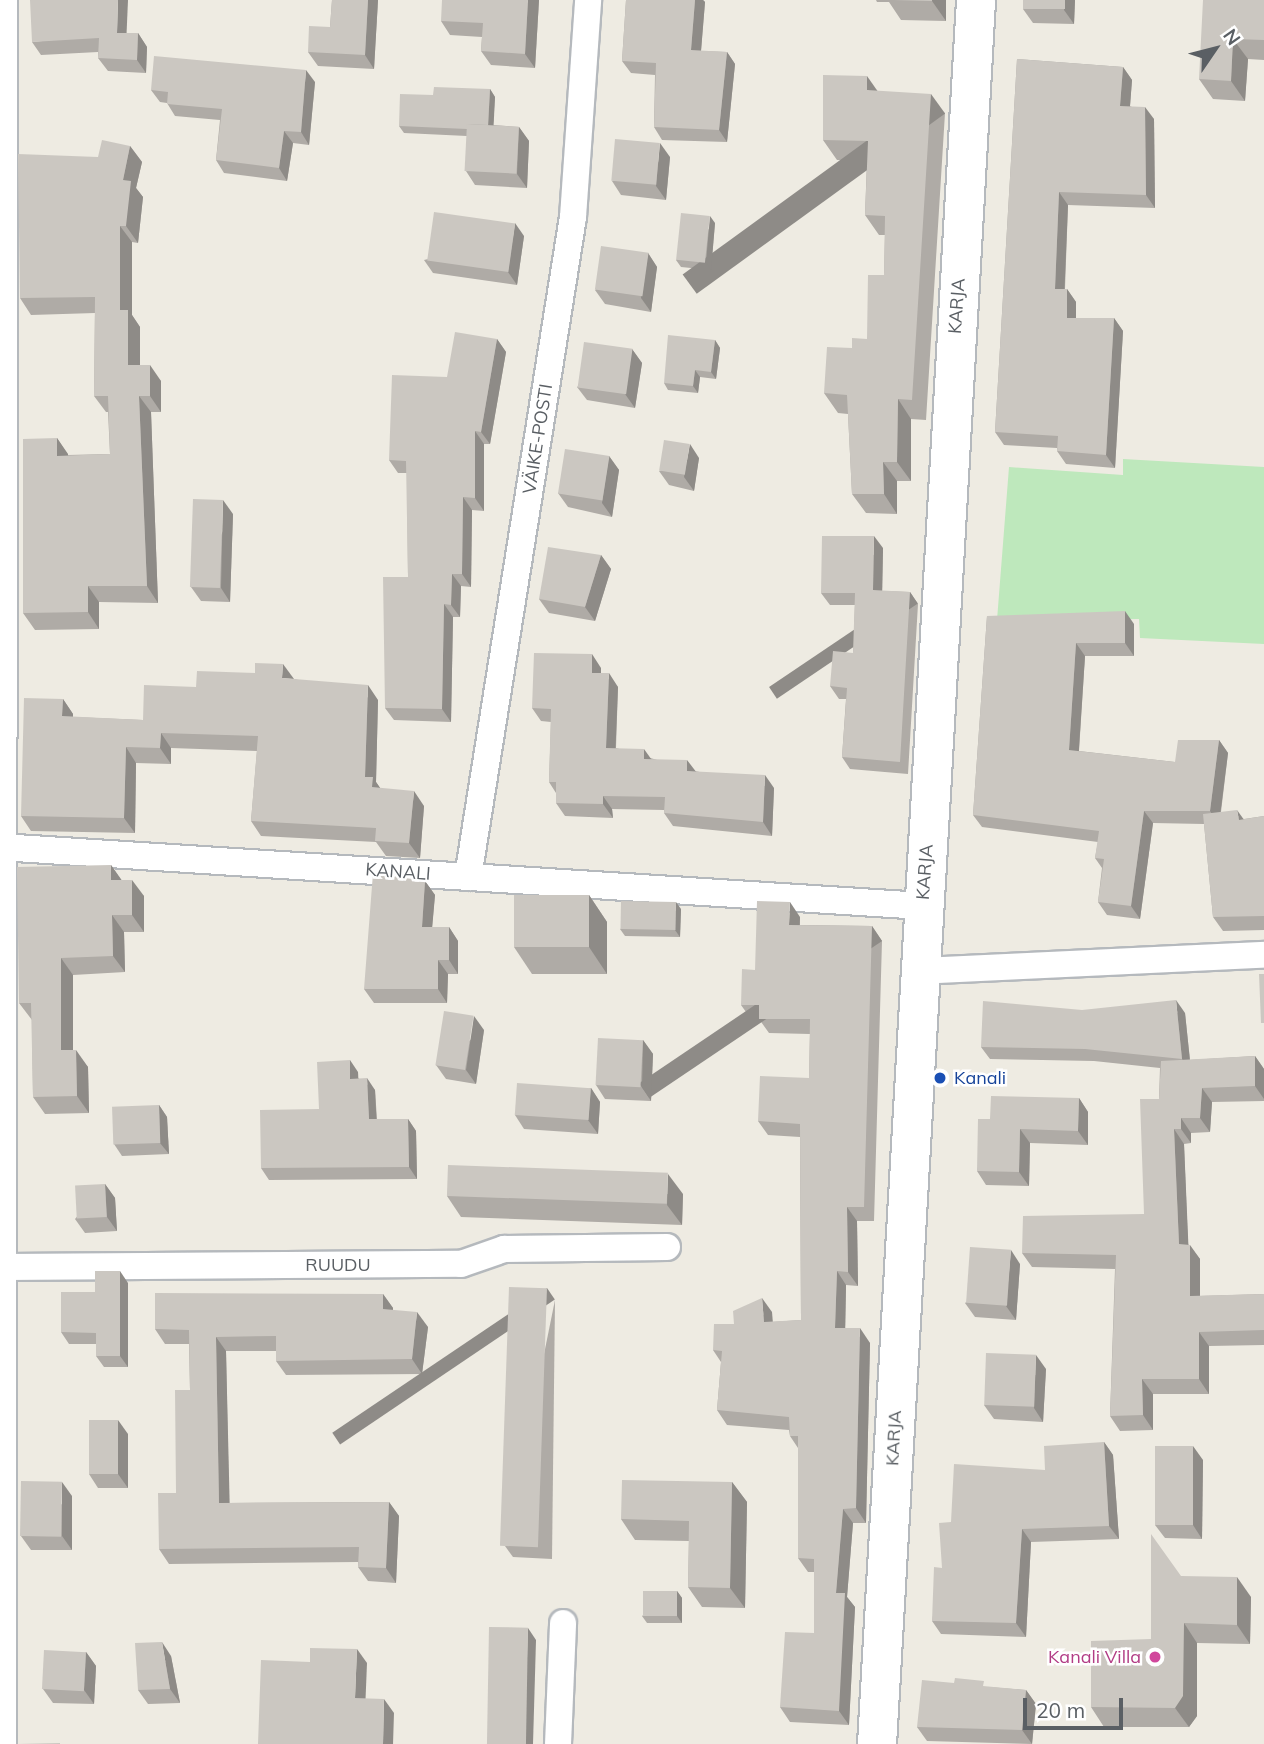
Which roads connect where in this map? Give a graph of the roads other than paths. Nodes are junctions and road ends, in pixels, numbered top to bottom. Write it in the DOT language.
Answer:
graph roads {
  1 [pos="4,0"];
  2 [pos="589,0"];
  3 [pos="976,0"];
  4 [pos="3,847"];
  5 [pos="468,877"];
  6 [pos="923,906"];
  7 [pos="1264,955"];
  8 [pos="919,971"];
  9 [pos="667,1247"];
  10 [pos="5,1267"];
  11 [pos="563,1623"];
  12 [pos="3,1744"];
  13 [pos="558,1744"];
  14 [pos="877,1744"];
  1 -- 4 [label="street"];
  2 -- 5 [label="street, VÄIKE-POSTI"];
  3 -- 6 [label="street, KARJA"];
  4 -- 5 [label="street, KANALI"];
  4 -- 10 [label="street"];
  5 -- 6 [label="street, KANALI"];
  6 -- 8 [label="street, KARJA"];
  7 -- 8 [label="street"];
  8 -- 14 [label="street, KARJA"];
  9 -- 10 [label="street, RUUDU"];
  10 -- 12 [label="street"];
  11 -- 13 [label="street"];
}
